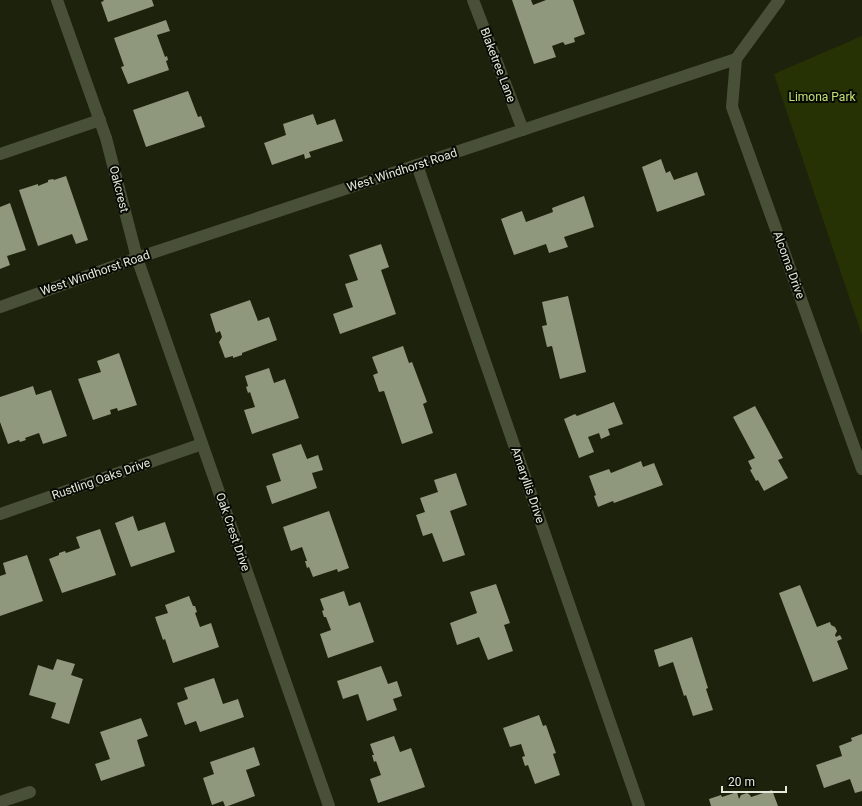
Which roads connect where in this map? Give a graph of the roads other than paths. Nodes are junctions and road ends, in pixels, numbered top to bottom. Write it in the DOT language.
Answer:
graph roads {
  1 [pos="57,0"];
  2 [pos="473,0"];
  3 [pos="779,0"];
  4 [pos="736,59"];
  5 [pos="100,120"];
  6 [pos="523,130"];
  7 [pos="0,154"];
  8 [pos="417,165"];
  9 [pos="137,258"];
  10 [pos="0,307"];
  11 [pos="202,444"];
  12 [pos="862,469"];
  13 [pos="0,514"];
  14 [pos="30,792"];
  15 [pos="0,802"];
  16 [pos="329,806"];
  17 [pos="639,806"];
  1 -- 5 [label="street, Oakcrest"];
  2 -- 6 [label="street, Blaketree Lane"];
  3 -- 4 [label="street"];
  4 -- 6 [label="street, West Windhorst Road"];
  4 -- 12 [label="street, Alcoma Drive"];
  5 -- 7 [label="street"];
  5 -- 9 [label="street, Oakcrest"];
  6 -- 8 [label="street, West Windhorst Road"];
  8 -- 9 [label="street, West Windhorst Road"];
  8 -- 17 [label="street, Amaryllis Drive"];
  9 -- 10 [label="street, West Windhorst Road"];
  9 -- 11 [label="street, Oak Crest Drive"];
  11 -- 13 [label="street, Rustling Oaks Drive"];
  11 -- 16 [label="street, Oak Crest Drive"];
  14 -- 15 [label="street"];
}
